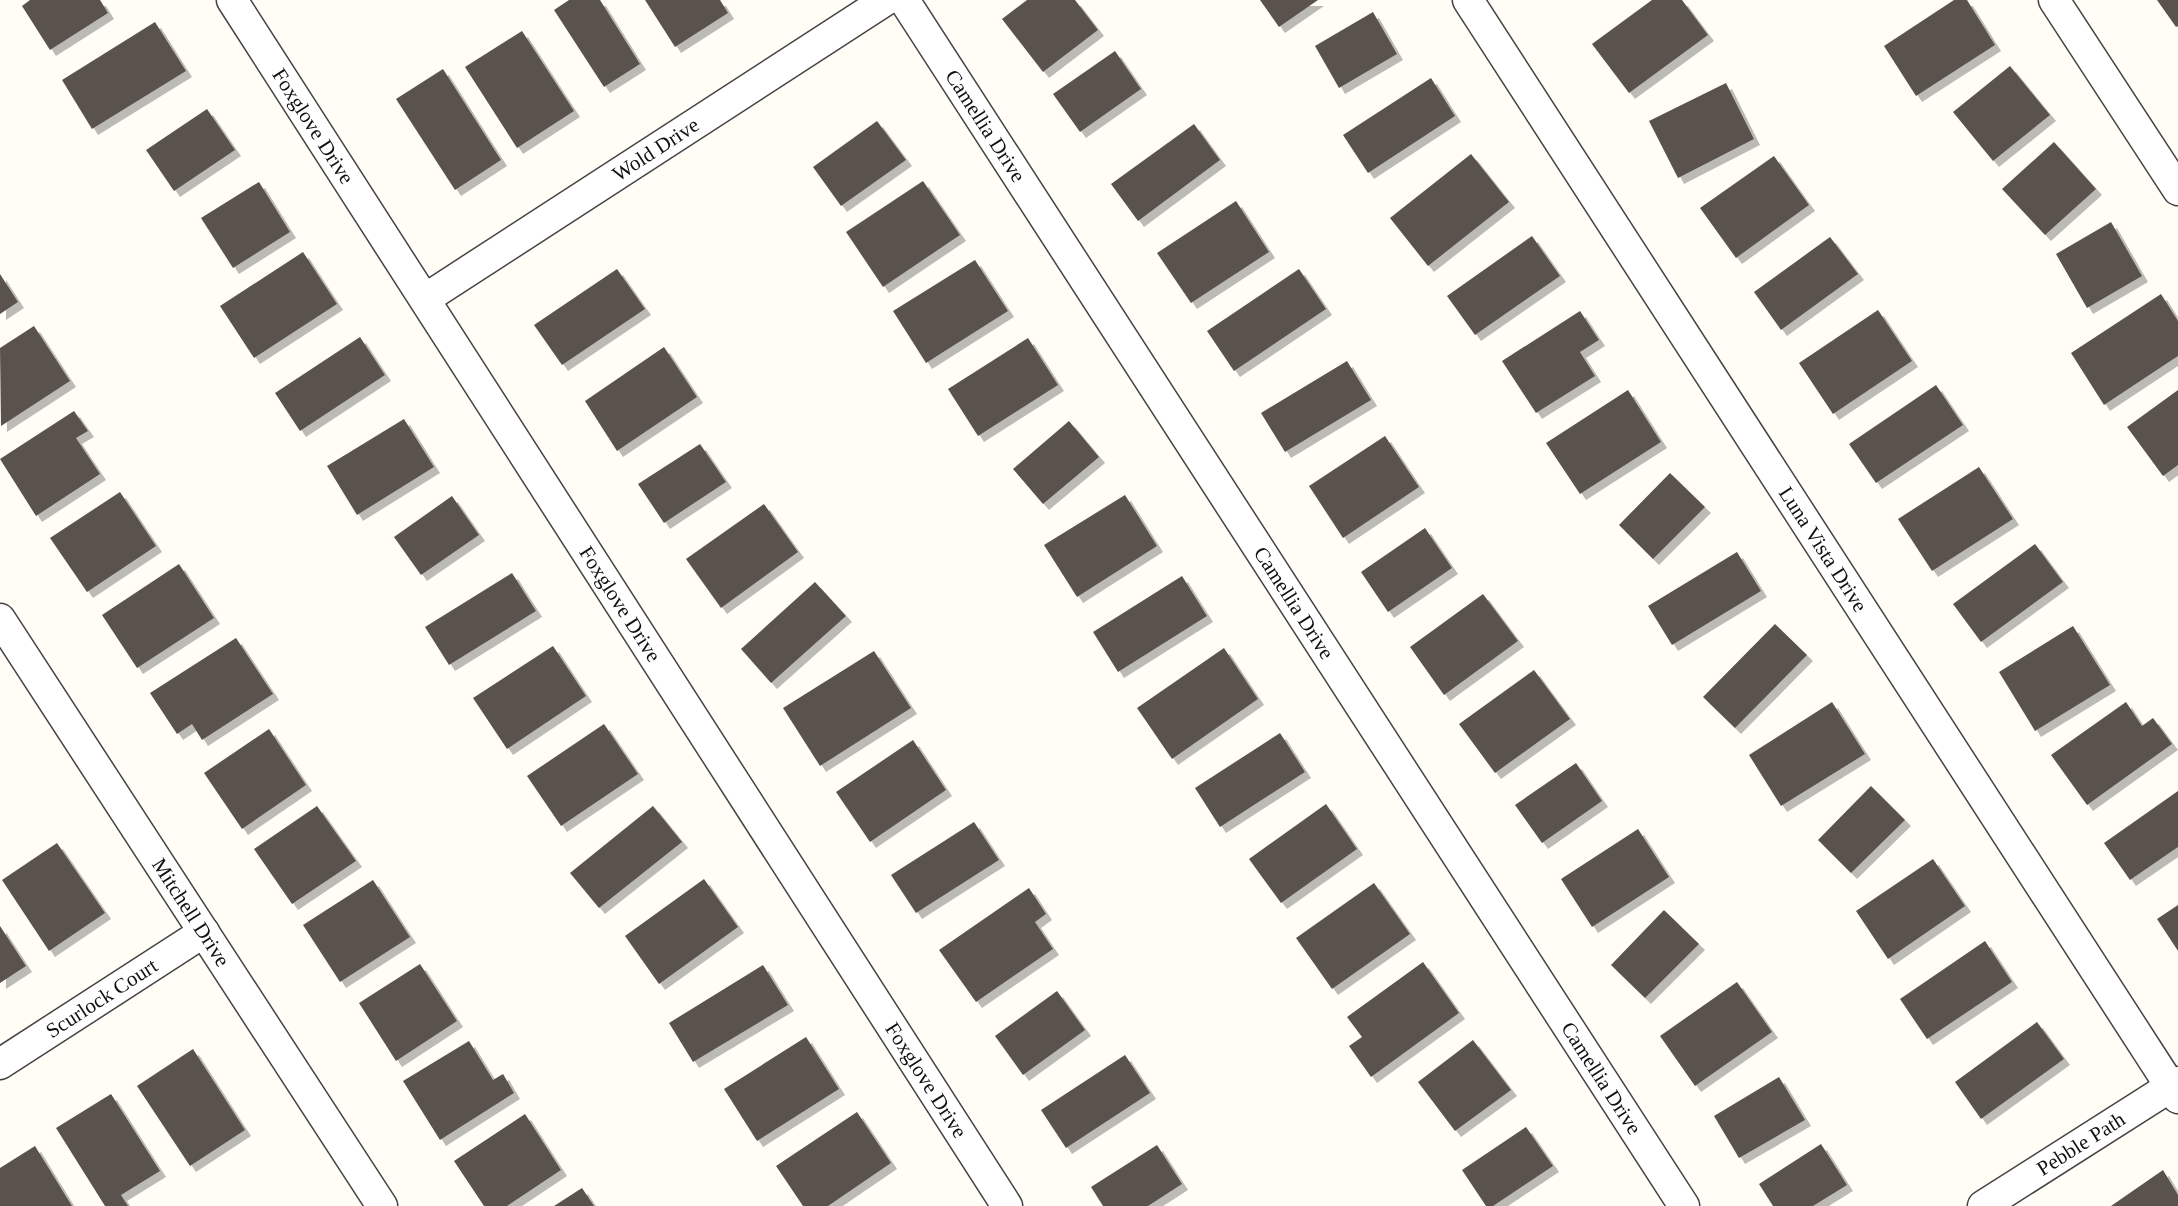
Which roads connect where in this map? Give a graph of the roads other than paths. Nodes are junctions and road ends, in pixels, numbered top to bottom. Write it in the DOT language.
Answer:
graph roads {
  1 [pos="232,0"];
  2 [pos="886,0"];
  3 [pos="904,0"];
  4 [pos="2054,0"];
  5 [pos="1473,1"];
  6 [pos="2178,190"];
  7 [pos="425,299"];
  8 [pos="0,619"];
  9 [pos="204,932"];
  10 [pos="0,1064"];
  11 [pos="2176,1089"];
  12 [pos="382,1206"];
  13 [pos="1007,1206"];
  14 [pos="1685,1206"];
  15 [pos="1983,1206"];
  1 -- 7 [label="street, Foxglove Drive"];
  2 -- 7 [label="street, Wold Drive"];
  3 -- 14 [label="street, Camellia Drive"];
  4 -- 6 [label="street"];
  5 -- 11 [label="street, Luna Vista Drive"];
  7 -- 13 [label="street, Foxglove Drive"];
  8 -- 9 [label="street, Mitchell Drive"];
  9 -- 10 [label="street, Scurlock Court"];
  9 -- 12 [label="street, Mitchell Drive"];
  11 -- 15 [label="street, Pebble Path"];
}
